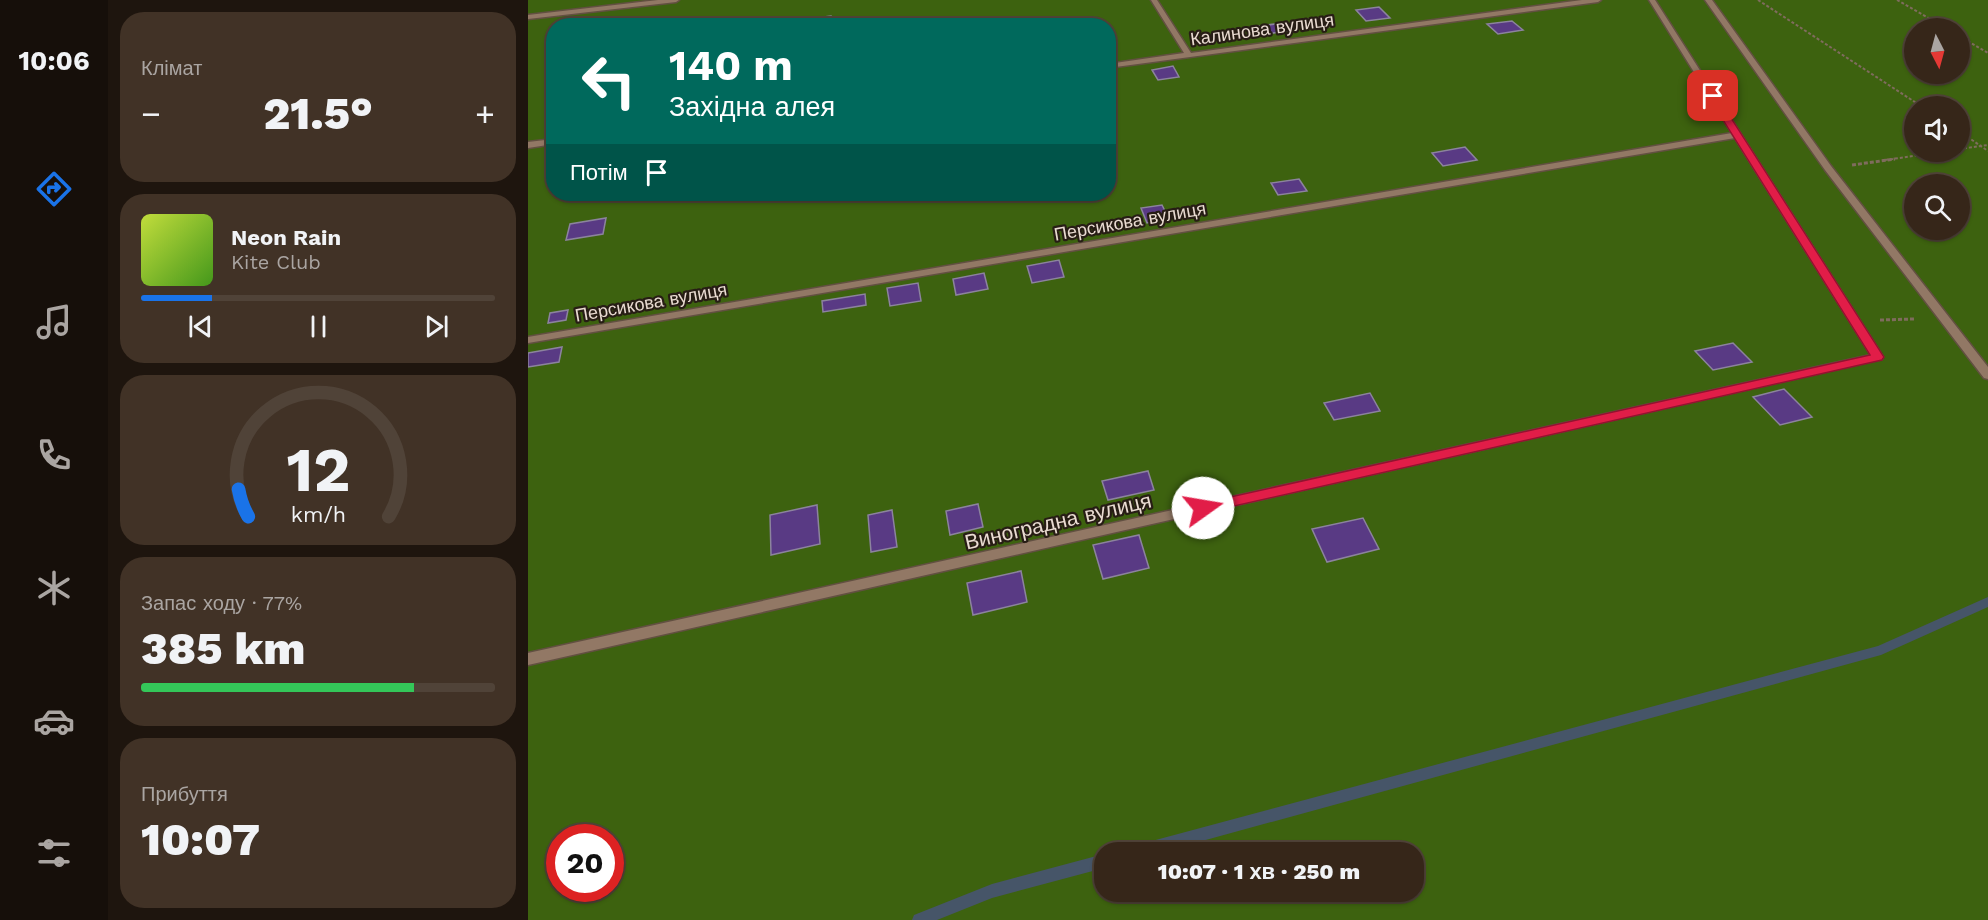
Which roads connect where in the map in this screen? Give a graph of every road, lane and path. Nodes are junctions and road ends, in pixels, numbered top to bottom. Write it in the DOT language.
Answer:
graph roads {
  1 [pos="676,0"];
  2 [pos="1154,0"];
  3 [pos="1598,0"];
  4 [pos="1652,0"];
  5 [pos="1708,0"];
  6 [pos="1758,0"];
  7 [pos="1897,0"];
  8 [pos="528,17"];
  9 [pos="1928,18"];
  10 [pos="1970,42"];
  11 [pos="1988,53"];
  12 [pos="1189,55"];
  13 [pos="1116,65"];
  14 [pos="1906,96"];
  15 [pos="1737,135"];
  16 [pos="1970,138"];
  17 [pos="546,142"];
  18 [pos="528,145"];
  19 [pos="1988,145"];
  20 [pos="1981,146"];
  21 [pos="1970,148"];
  22 [pos="1988,151"];
  23 [pos="1904,157"];
  24 [pos="1828,168"];
  25 [pos="1942,318"];
  26 [pos="1855,321"];
  27 [pos="528,340"];
  28 [pos="1988,375"];
  29 [pos="528,659"];
  1 -- 8 [label="street"];
  2 -- 12 [label="street"];
  3 -- 12 [label="street, Калинова вулиця"];
  4 -- 15 [label="street"];
  5 -- 24 [label="street"];
  6 -- 14 [label="path"];
  7 -- 9 [label="path"];
  10 -- 11 [label="path"];
  12 -- 13 [label="street, Калинова вулиця"];
  15 -- 26 [label="street"];
  15 -- 27 [label="street, Персикова вулиця"];
  16 -- 20 [label="path"];
  17 -- 18 [label="street"];
  19 -- 20 [label="path"];
  20 -- 21 [label="path"];
  20 -- 22 [label="path"];
  23 -- 24 [label="path"];
  24 -- 25 [label="street"];
  25 -- 26 [label="path"];
  25 -- 28 [label="street"];
  26 -- 29 [label="street, Виноградна вулиця"];
}
